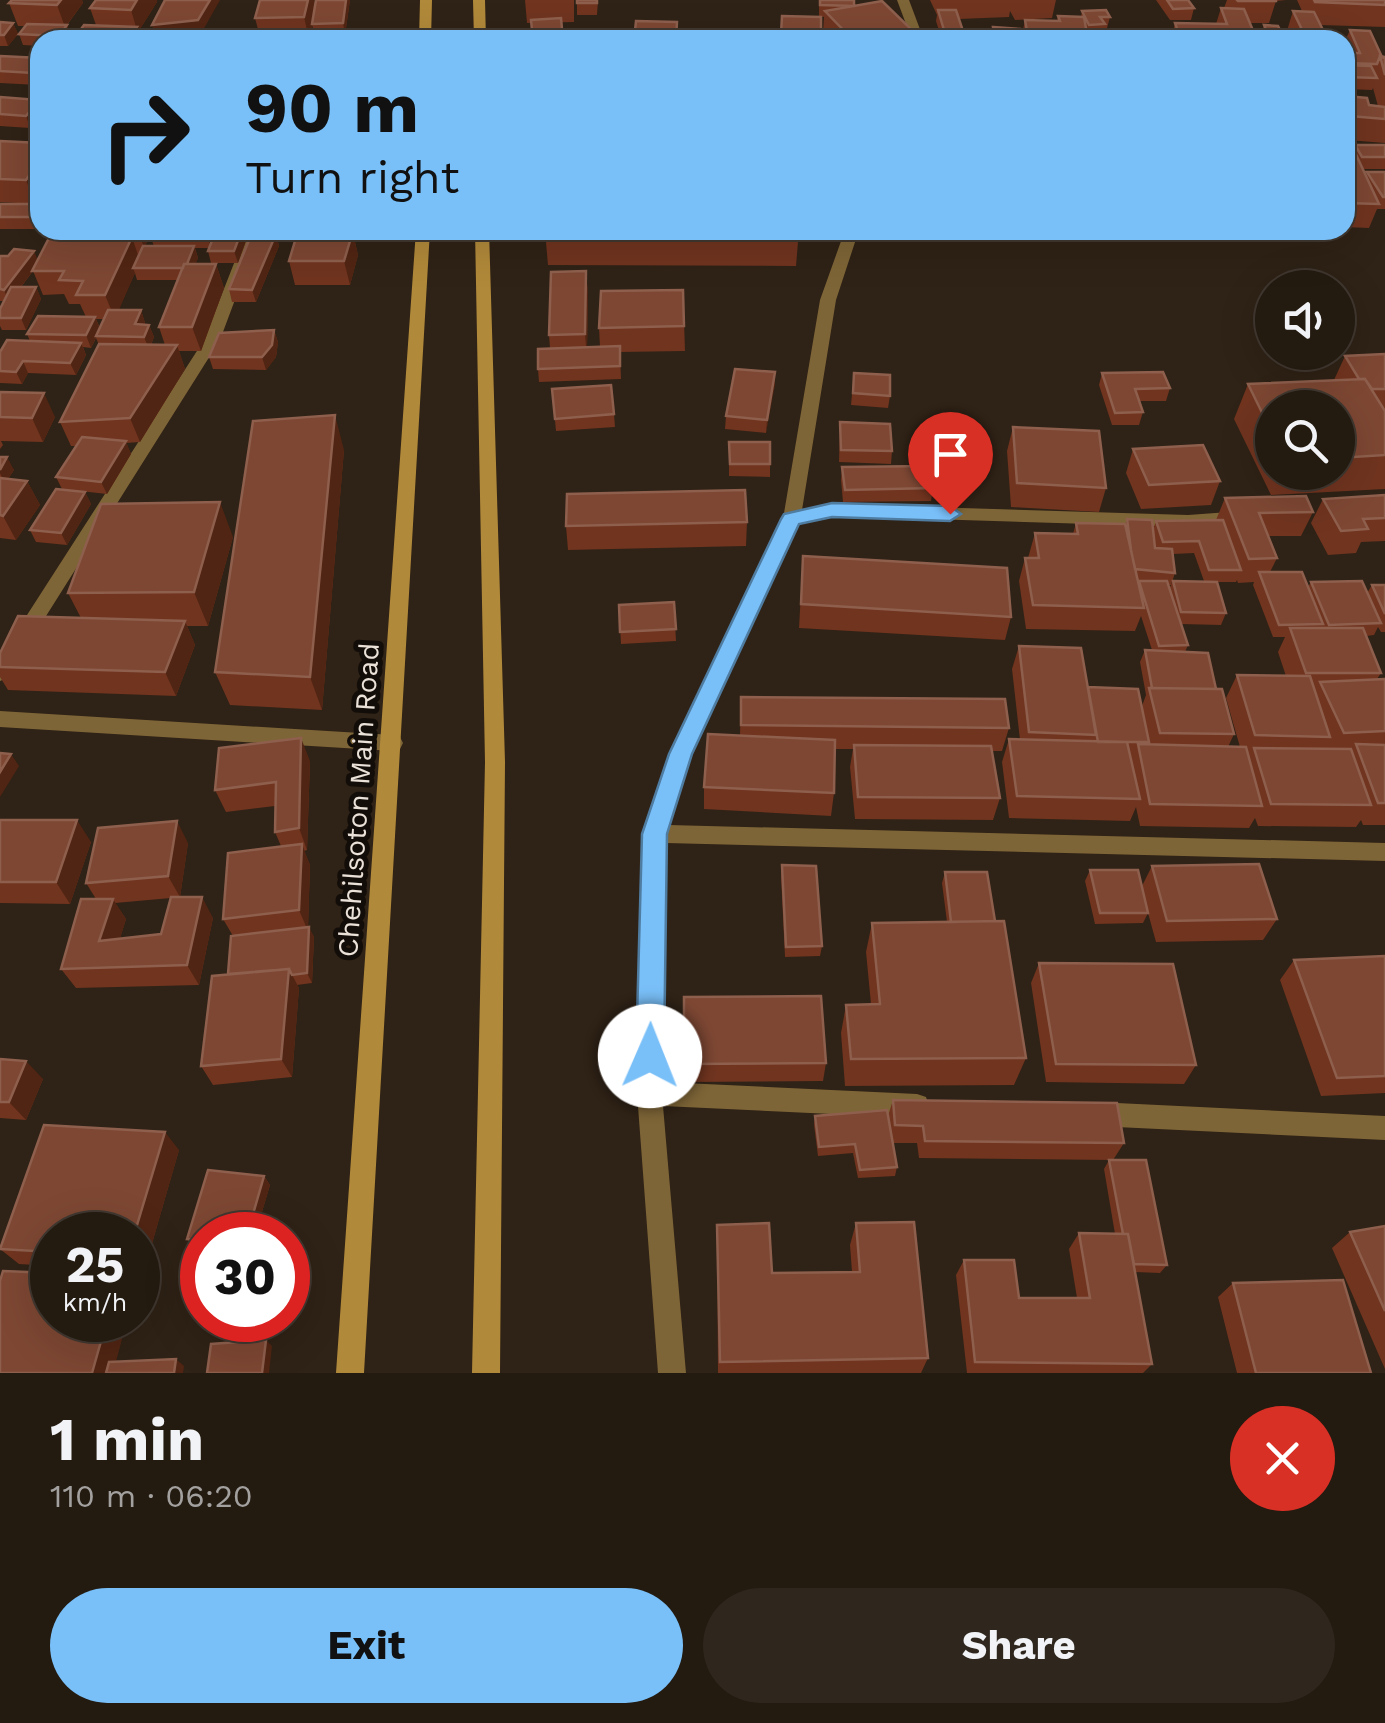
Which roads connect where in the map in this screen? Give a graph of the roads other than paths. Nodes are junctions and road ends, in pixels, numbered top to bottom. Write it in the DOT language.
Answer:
graph roads {
  1 [pos="426,0"];
  2 [pos="479,0"];
  3 [pos="903,0"];
  4 [pos="425,30"];
  5 [pos="480,30"];
  6 [pos="914,30"];
  7 [pos="250,240"];
  8 [pos="422,240"];
  9 [pos="482,240"];
  10 [pos="849,240"];
  11 [pos="1267,515"];
  12 [pos="792,519"];
  13 [pos="0,673"];
  14 [pos="0,719"];
  15 [pos="393,743"];
  16 [pos="654,834"];
  17 [pos="1385,852"];
  18 [pos="650,1094"];
  19 [pos="948,1107"];
  20 [pos="1067,1113"];
  21 [pos="1385,1128"];
  22 [pos="350,1373"];
  23 [pos="486,1373"];
  24 [pos="672,1373"];
  1 -- 4 [label="main road"];
  2 -- 5 [label="main road"];
  3 -- 6 [label="street"];
  7 -- 13 [label="street"];
  8 -- 15 [label="main road, Chehilsoton Main Road"];
  9 -- 23 [label="main road"];
  10 -- 12 [label="street"];
  11 -- 12 [label="street"];
  12 -- 16 [label="street"];
  14 -- 15 [label="street"];
  15 -- 22 [label="main road, Chehilsoton Main Road"];
  16 -- 17 [label="street"];
  16 -- 18 [label="street"];
  18 -- 19 [label="street"];
  18 -- 24 [label="street"];
  20 -- 21 [label="street"];
}
